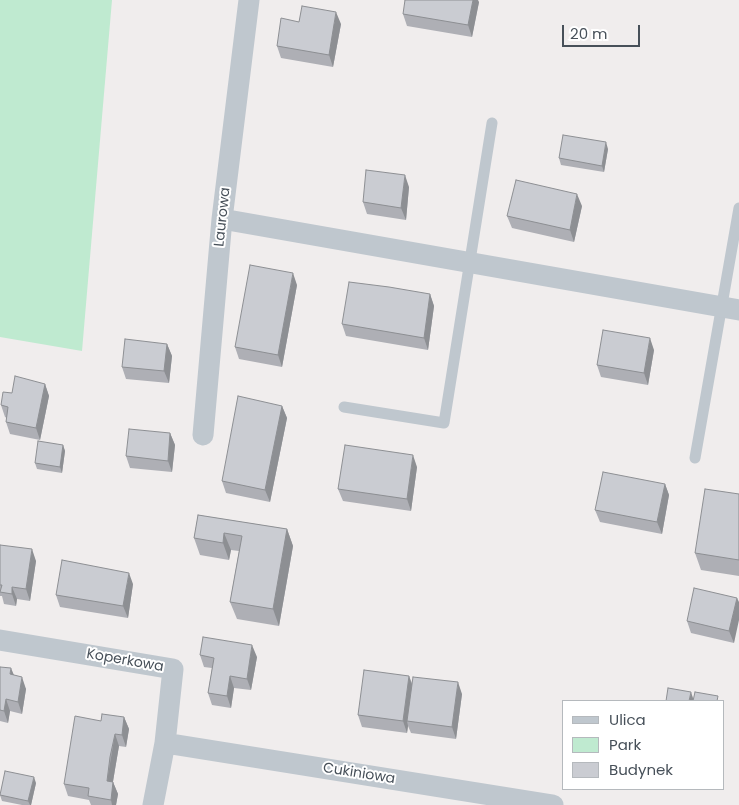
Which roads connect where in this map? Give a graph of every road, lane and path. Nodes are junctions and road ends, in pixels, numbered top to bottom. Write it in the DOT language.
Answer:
graph roads {
  1 [pos="249,0"];
  2 [pos="492,123"];
  3 [pos="739,208"];
  4 [pos="222,219"];
  5 [pos="470,263"];
  6 [pos="730,308"];
  7 [pos="344,407"];
  8 [pos="203,435"];
  9 [pos="695,458"];
  10 [pos="0,640"];
  11 [pos="165,743"];
  12 [pos="153,805"];
  13 [pos="553,805"];
  1 -- 4 [label="street, Laurowa"];
  2 -- 5 [label="lane"];
  3 -- 6 [label="lane"];
  4 -- 5 [label="street"];
  4 -- 8 [label="street, Laurowa"];
  5 -- 6 [label="street"];
  5 -- 7 [label="lane"];
  6 -- 9 [label="lane"];
  10 -- 11 [label="street, Koperkowa"];
  11 -- 12 [label="street, Koperkowa"];
  11 -- 13 [label="street, Cukiniowa"];
}
